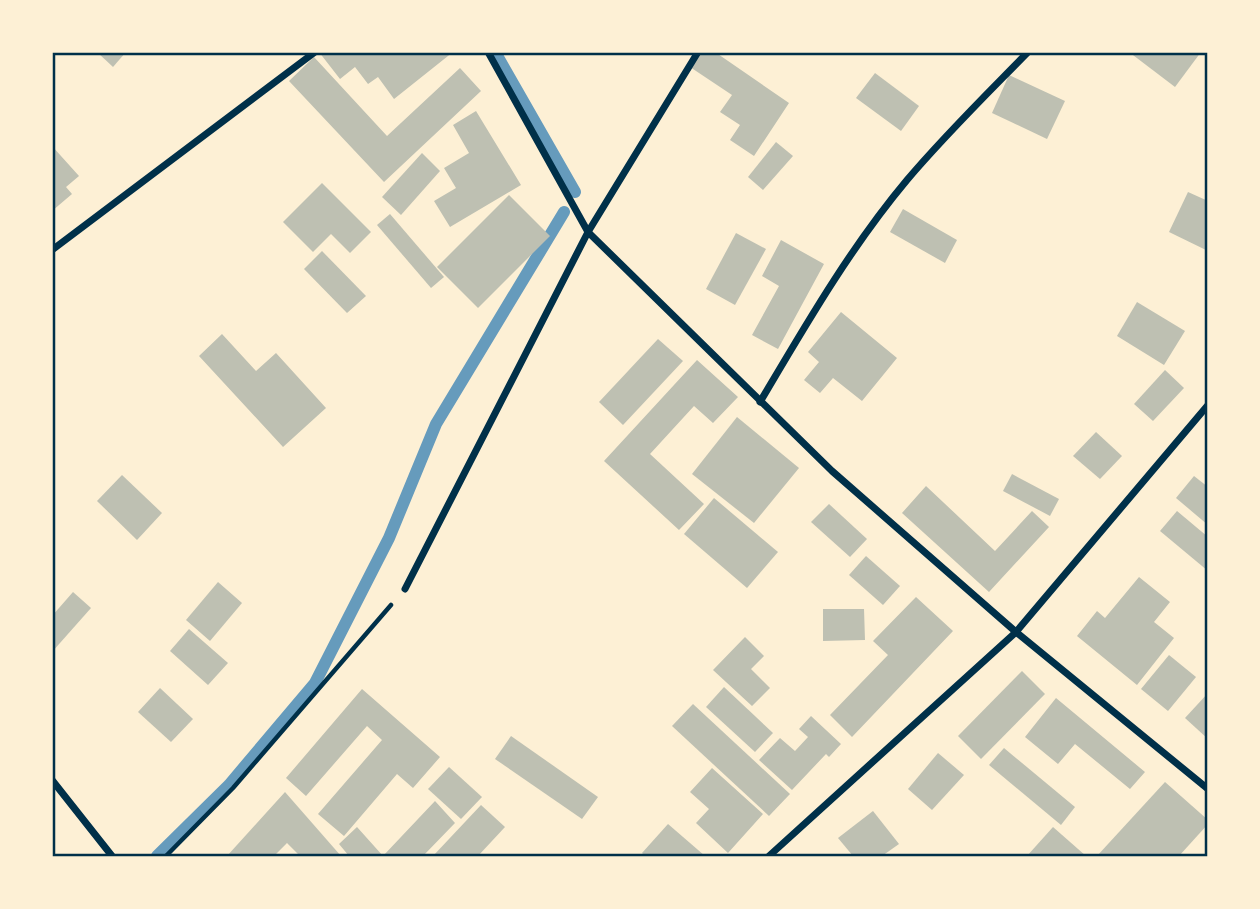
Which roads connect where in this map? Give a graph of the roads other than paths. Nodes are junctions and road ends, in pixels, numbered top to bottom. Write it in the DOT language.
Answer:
graph roads {
  1 [pos="315,52"];
  2 [pos="488,52"];
  3 [pos="698,52"];
  4 [pos="1028,52"];
  5 [pos="588,232"];
  6 [pos="52,250"];
  7 [pos="761,402"];
  8 [pos="1208,405"];
  9 [pos="405,589"];
  10 [pos="1016,632"];
  11 [pos="52,780"];
  12 [pos="1208,789"];
  13 [pos="112,856"];
  14 [pos="769,856"];
  1 -- 6 [label="street"];
  2 -- 5 [label="street"];
  3 -- 5 [label="street"];
  4 -- 7 [label="street"];
  5 -- 7 [label="street"];
  5 -- 9 [label="street"];
  7 -- 10 [label="street"];
  8 -- 10 [label="street"];
  10 -- 12 [label="street"];
  10 -- 14 [label="street"];
  11 -- 13 [label="street"];
}
